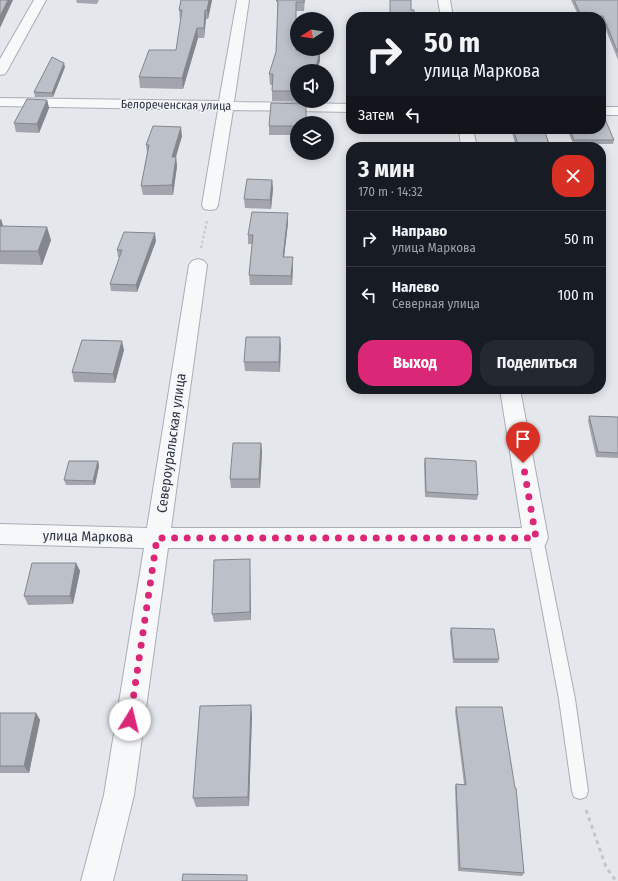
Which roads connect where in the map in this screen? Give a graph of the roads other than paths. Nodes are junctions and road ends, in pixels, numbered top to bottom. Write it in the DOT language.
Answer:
graph roads {
  1 [pos="40,0"];
  2 [pos="242,0"];
  3 [pos="444,0"];
  4 [pos="446,12"];
  5 [pos="0,71"];
  6 [pos="0,102"];
  7 [pos="225,106"];
  8 [pos="346,108"];
  9 [pos="606,111"];
  10 [pos="618,111"];
  11 [pos="210,205"];
  12 [pos="198,265"];
  13 [pos="511,394"];
  14 [pos="0,534"];
  15 [pos="157,538"];
  16 [pos="536,538"];
  17 [pos="580,791"];
  18 [pos="97,881"];
  1 -- 5 [label="street"];
  2 -- 7 [label="street"];
  3 -- 4 [label="street"];
  6 -- 7 [label="street, Белореченская улица"];
  7 -- 8 [label="street, Белореченская улица"];
  7 -- 11 [label="street"];
  9 -- 10 [label="street"];
  12 -- 15 [label="street, Североуральская улица"];
  13 -- 16 [label="street"];
  14 -- 15 [label="street, улица Маркова"];
  15 -- 16 [label="street, улица Маркова"];
  15 -- 18 [label="street, Североуральская улица"];
  16 -- 17 [label="lane"];
}
